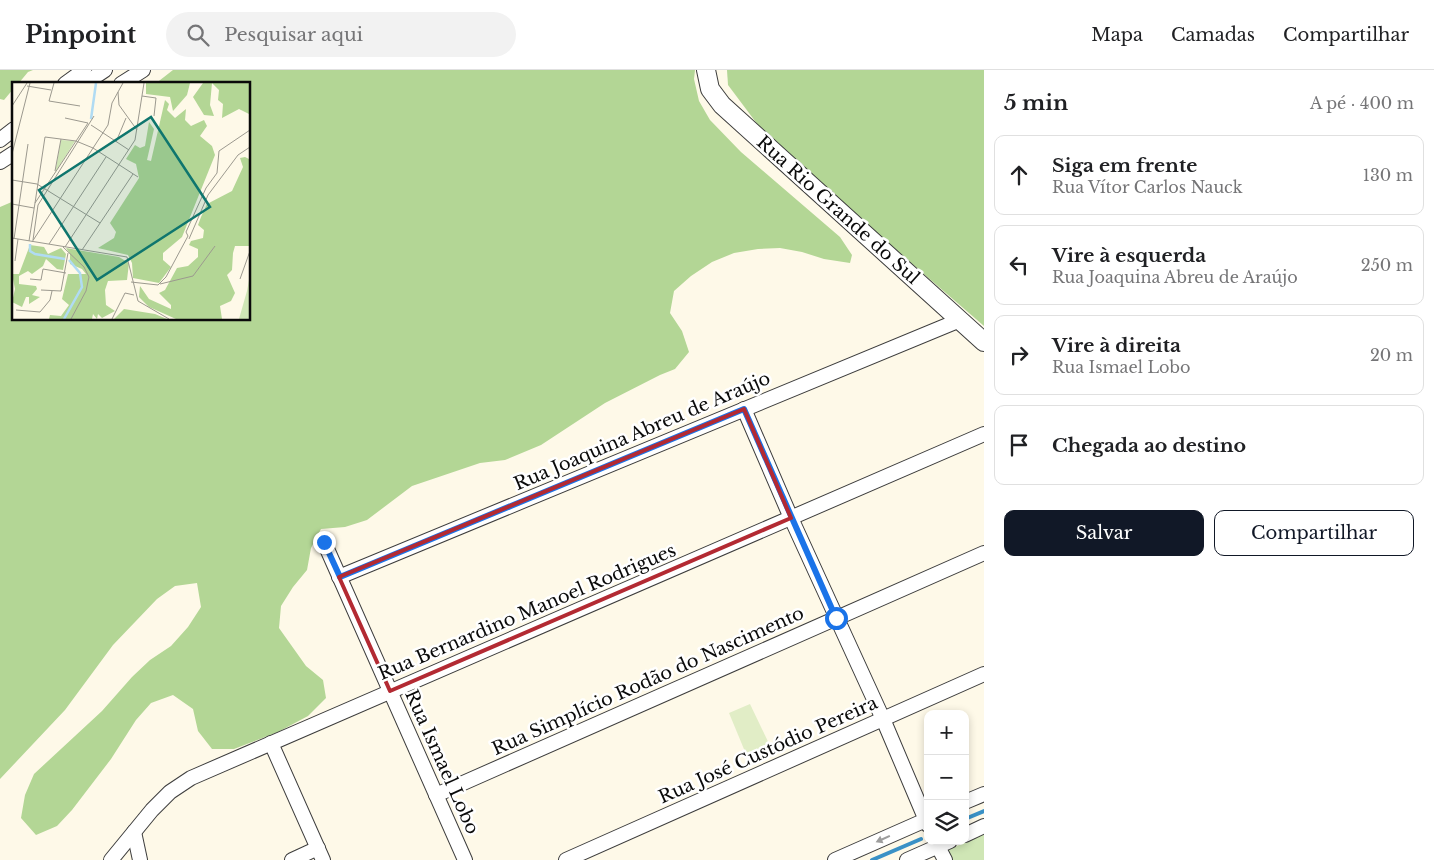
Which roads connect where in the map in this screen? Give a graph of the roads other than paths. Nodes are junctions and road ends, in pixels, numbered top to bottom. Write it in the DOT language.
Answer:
graph roads {
  1 [pos="84,70"];
  2 [pos="105,70"];
  3 [pos="143,70"];
  4 [pos="706,70"];
  5 [pos="68,82"];
  6 [pos="87,82"];
  7 [pos="124,82"];
  8 [pos="12,121"];
  9 [pos="0,129"];
  10 [pos="12,131"];
  11 [pos="0,140"];
  12 [pos="12,154"];
  13 [pos="0,162"];
  14 [pos="960,320"];
  15 [pos="984,342"];
  16 [pos="744,409"];
  17 [pos="984,434"];
  18 [pos="791,518"];
  19 [pos="324,542"];
  20 [pos="984,553"];
  21 [pos="340,577"];
  22 [pos="836,618"];
  23 [pos="984,674"];
  24 [pos="390,691"];
  25 [pos="883,719"];
  26 [pos="271,743"];
  27 [pos="984,794"];
  28 [pos="436,795"];
  29 [pos="969,800"];
  30 [pos="924,814"];
  31 [pos="924,822"];
  32 [pos="984,826"];
  33 [pos="134,832"];
  34 [pos="969,832"];
  35 [pos="937,845"];
  36 [pos="941,845"];
  37 [pos="321,854"];
  38 [pos="111,860"];
  39 [pos="140,860"];
  40 [pos="292,860"];
  41 [pos="465,860"];
  42 [pos="566,860"];
  43 [pos="835,860"];
  44 [pos="907,860"];
  45 [pos="945,860"];
  1 -- 5 [label="street"];
  2 -- 6 [label="street"];
  3 -- 7 [label="street"];
  4 -- 14 [label="street, Rua Rio Grande do Sul"];
  8 -- 9 [label="street"];
  10 -- 11 [label="street"];
  12 -- 13 [label="street"];
  14 -- 15 [label="street, Rua Rio Grande do Sul"];
  14 -- 16 [label="street, Rua Joaquina Abreu de Araújo"];
  16 -- 18 [label="street"];
  16 -- 21 [label="street, Rua Joaquina Abreu de Araújo"];
  17 -- 18 [label="street, Rua Bernardino Manoel Rodrigues"];
  18 -- 22 [label="street"];
  18 -- 24 [label="street, Rua Bernardino Manoel Rodrigues"];
  19 -- 21 [label="street, Rua Ismael Lobo"];
  20 -- 22 [label="street, Rua Simplício Rodão do Nascimento"];
  21 -- 24 [label="street, Rua Ismael Lobo"];
  22 -- 25 [label="street"];
  22 -- 28 [label="street, Rua Simplício Rodão do Nascimento"];
  23 -- 25 [label="street, Rua José Custódio Pereira"];
  24 -- 26 [label="street, Rua Bernardino Manoel Rodrigues"];
  24 -- 28 [label="street, Rua Ismael Lobo"];
  25 -- 30 [label="street"];
  25 -- 42 [label="street, Rua José Custódio Pereira"];
  26 -- 33 [label="street, Rua Bernardino Manoel Rodrigues"];
  26 -- 37 [label="street"];
  27 -- 29 [label="street"];
  28 -- 41 [label="street, Rua Ismael Lobo"];
  31 -- 43 [label="street, one-way"];
  32 -- 34 [label="street"];
  33 -- 38 [label="street, Rua Bernardino Manoel Rodrigues"];
  33 -- 39 [label="street"];
  35 -- 44 [label="street"];
  36 -- 45 [label="street"];
  37 -- 40 [label="street"];
}
